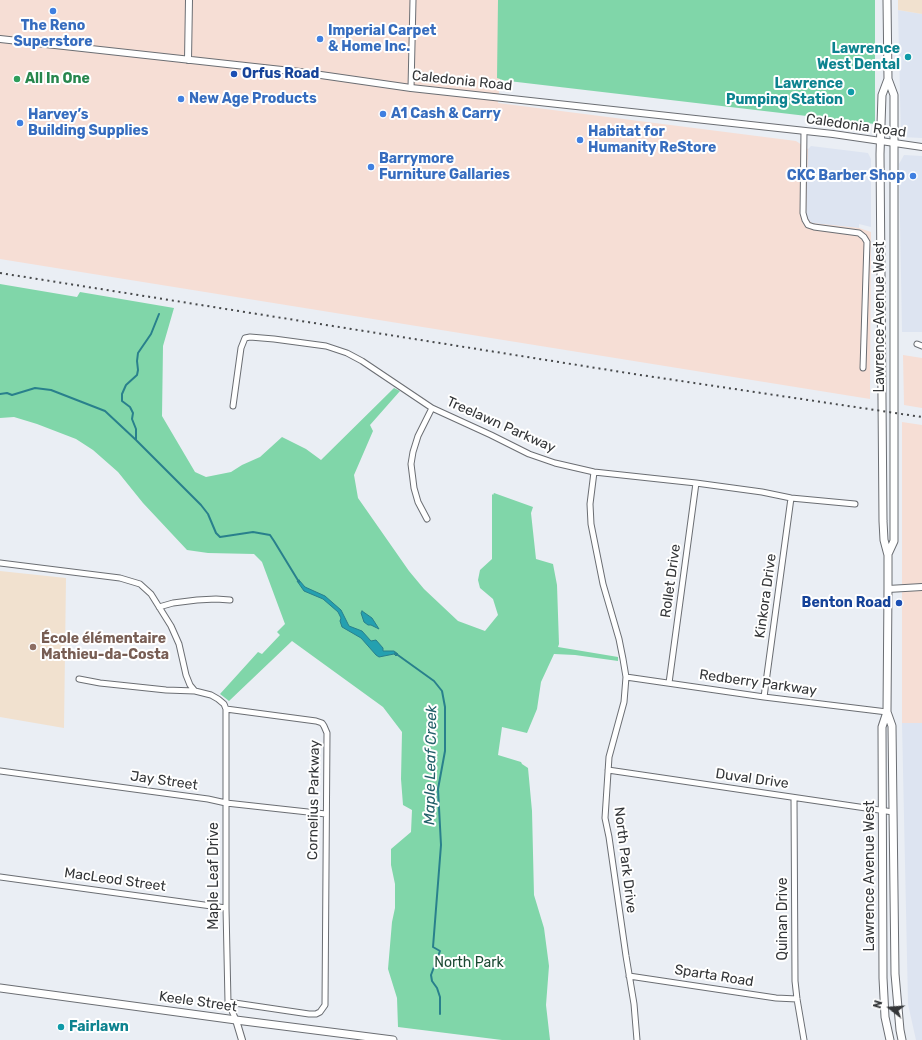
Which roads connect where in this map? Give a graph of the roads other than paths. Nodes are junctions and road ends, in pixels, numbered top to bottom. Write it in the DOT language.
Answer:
graph roads {
  1 [pos="189,0"];
  2 [pos="413,0"];
  3 [pos="887,0"];
  4 [pos="0,39"];
  5 [pos="188,60"];
  6 [pos="888,79"];
  7 [pos="412,88"];
  8 [pos="804,131"];
  9 [pos="881,141"];
  10 [pos="894,143"];
  11 [pos="922,147"];
  12 [pos="863,368"];
  13 [pos="233,406"];
  14 [pos="432,408"];
  15 [pos="594,472"];
  16 [pos="696,483"];
  17 [pos="791,498"];
  18 [pos="855,504"];
  19 [pos="427,519"];
  20 [pos="888,554"];
  21 [pos="0,563"];
  22 [pos="922,587"];
  23 [pos="888,589"];
  24 [pos="230,600"];
  25 [pos="159,606"];
  26 [pos="626,677"];
  27 [pos="79,679"];
  28 [pos="669,683"];
  29 [pos="194,691"];
  30 [pos="764,697"];
  31 [pos="226,709"];
  32 [pos="887,712"];
  33 [pos="608,770"];
  34 [pos="0,771"];
  35 [pos="794,798"];
  36 [pos="226,803"];
  37 [pos="883,811"];
  38 [pos="893,812"];
  39 [pos="326,814"];
  40 [pos="0,877"];
  41 [pos="226,908"];
  42 [pos="895,974"];
  43 [pos="629,976"];
  44 [pos="883,978"];
  45 [pos="0,988"];
  46 [pos="796,999"];
  47 [pos="228,1002"];
  48 [pos="320,1012"];
  49 [pos="236,1020"];
  50 [pos="242,1040"];
  51 [pos="393,1040"];
  52 [pos="638,1040"];
  53 [pos="804,1040"];
  54 [pos="890,1040"];
  55 [pos="902,1040"];
  1 -- 5 [label="street"];
  2 -- 7 [label="street"];
  3 -- 6 [label="main road, Lawrence Avenue West"];
  4 -- 5 [label="street, Caledonia Road"];
  5 -- 7 [label="street, Caledonia Road"];
  6 -- 9 [label="main road, Lawrence Avenue West"];
  6 -- 10 [label="main road, Lawrence Avenue West"];
  7 -- 8 [label="street, Caledonia Road"];
  8 -- 9 [label="street, Caledonia Road"];
  8 -- 12 [label="street"];
  9 -- 10 [label="street, Caledonia Road"];
  9 -- 20 [label="main road, Lawrence Avenue West"];
  10 -- 11 [label="street, Caledonia Road"];
  10 -- 20 [label="main road, Lawrence Avenue West"];
  13 -- 14 [label="street, Treelawn Parkway"];
  14 -- 15 [label="street, Treelawn Parkway"];
  14 -- 19 [label="street"];
  15 -- 16 [label="street, Treelawn Parkway"];
  15 -- 26 [label="street, North Park Drive"];
  16 -- 17 [label="street, Treelawn Parkway"];
  16 -- 28 [label="street, Rollet Drive"];
  17 -- 18 [label="street, Treelawn Parkway"];
  17 -- 30 [label="street, Kinkora Drive"];
  20 -- 23 [label="main road, Lawrence Avenue West"];
  21 -- 25 [label="street"];
  22 -- 23 [label="street"];
  23 -- 32 [label="main road, Lawrence Avenue West"];
  24 -- 25 [label="street"];
  25 -- 29 [label="street"];
  26 -- 28 [label="street, Redberry Parkway"];
  26 -- 33 [label="street, North Park Drive"];
  27 -- 29 [label="street"];
  28 -- 30 [label="street, Redberry Parkway"];
  29 -- 31 [label="street"];
  30 -- 32 [label="street, Redberry Parkway"];
  31 -- 36 [label="street, Maple Leaf Drive"];
  31 -- 39 [label="street, Cornelius Parkway"];
  32 -- 37 [label="main road, Lawrence Avenue West"];
  32 -- 38 [label="main road, Lawrence Avenue West"];
  33 -- 35 [label="street, Duval Drive"];
  33 -- 43 [label="street, North Park Drive"];
  34 -- 36 [label="street, Jay Street"];
  35 -- 37 [label="street, Duval Drive"];
  35 -- 46 [label="street, Quinan Drive"];
  36 -- 39 [label="street, Jay Street"];
  36 -- 41 [label="street, Maple Leaf Drive"];
  37 -- 38 [label="street, Duval Drive"];
  37 -- 44 [label="main road, Lawrence Avenue West"];
  38 -- 42 [label="main road, Lawrence Avenue West"];
  39 -- 48 [label="street, Cornelius Parkway"];
  40 -- 41 [label="street, MacLeod Street"];
  41 -- 47 [label="street, Maple Leaf Drive"];
  42 -- 44 [label="main road"];
  42 -- 55 [label="main road, Lawrence Avenue West"];
  43 -- 46 [label="street, Sparta Road"];
  43 -- 52 [label="street, North Park Drive"];
  44 -- 54 [label="main road, Lawrence Avenue West"];
  45 -- 49 [label="main road, Keele Street"];
  46 -- 53 [label="street, Quinan Drive"];
  47 -- 48 [label="street, Keele Street"];
  47 -- 49 [label="street, Maple Leaf Drive"];
  49 -- 50 [label="street, Maple Leaf Drive"];
  49 -- 51 [label="main road, Keele Street"];
}
